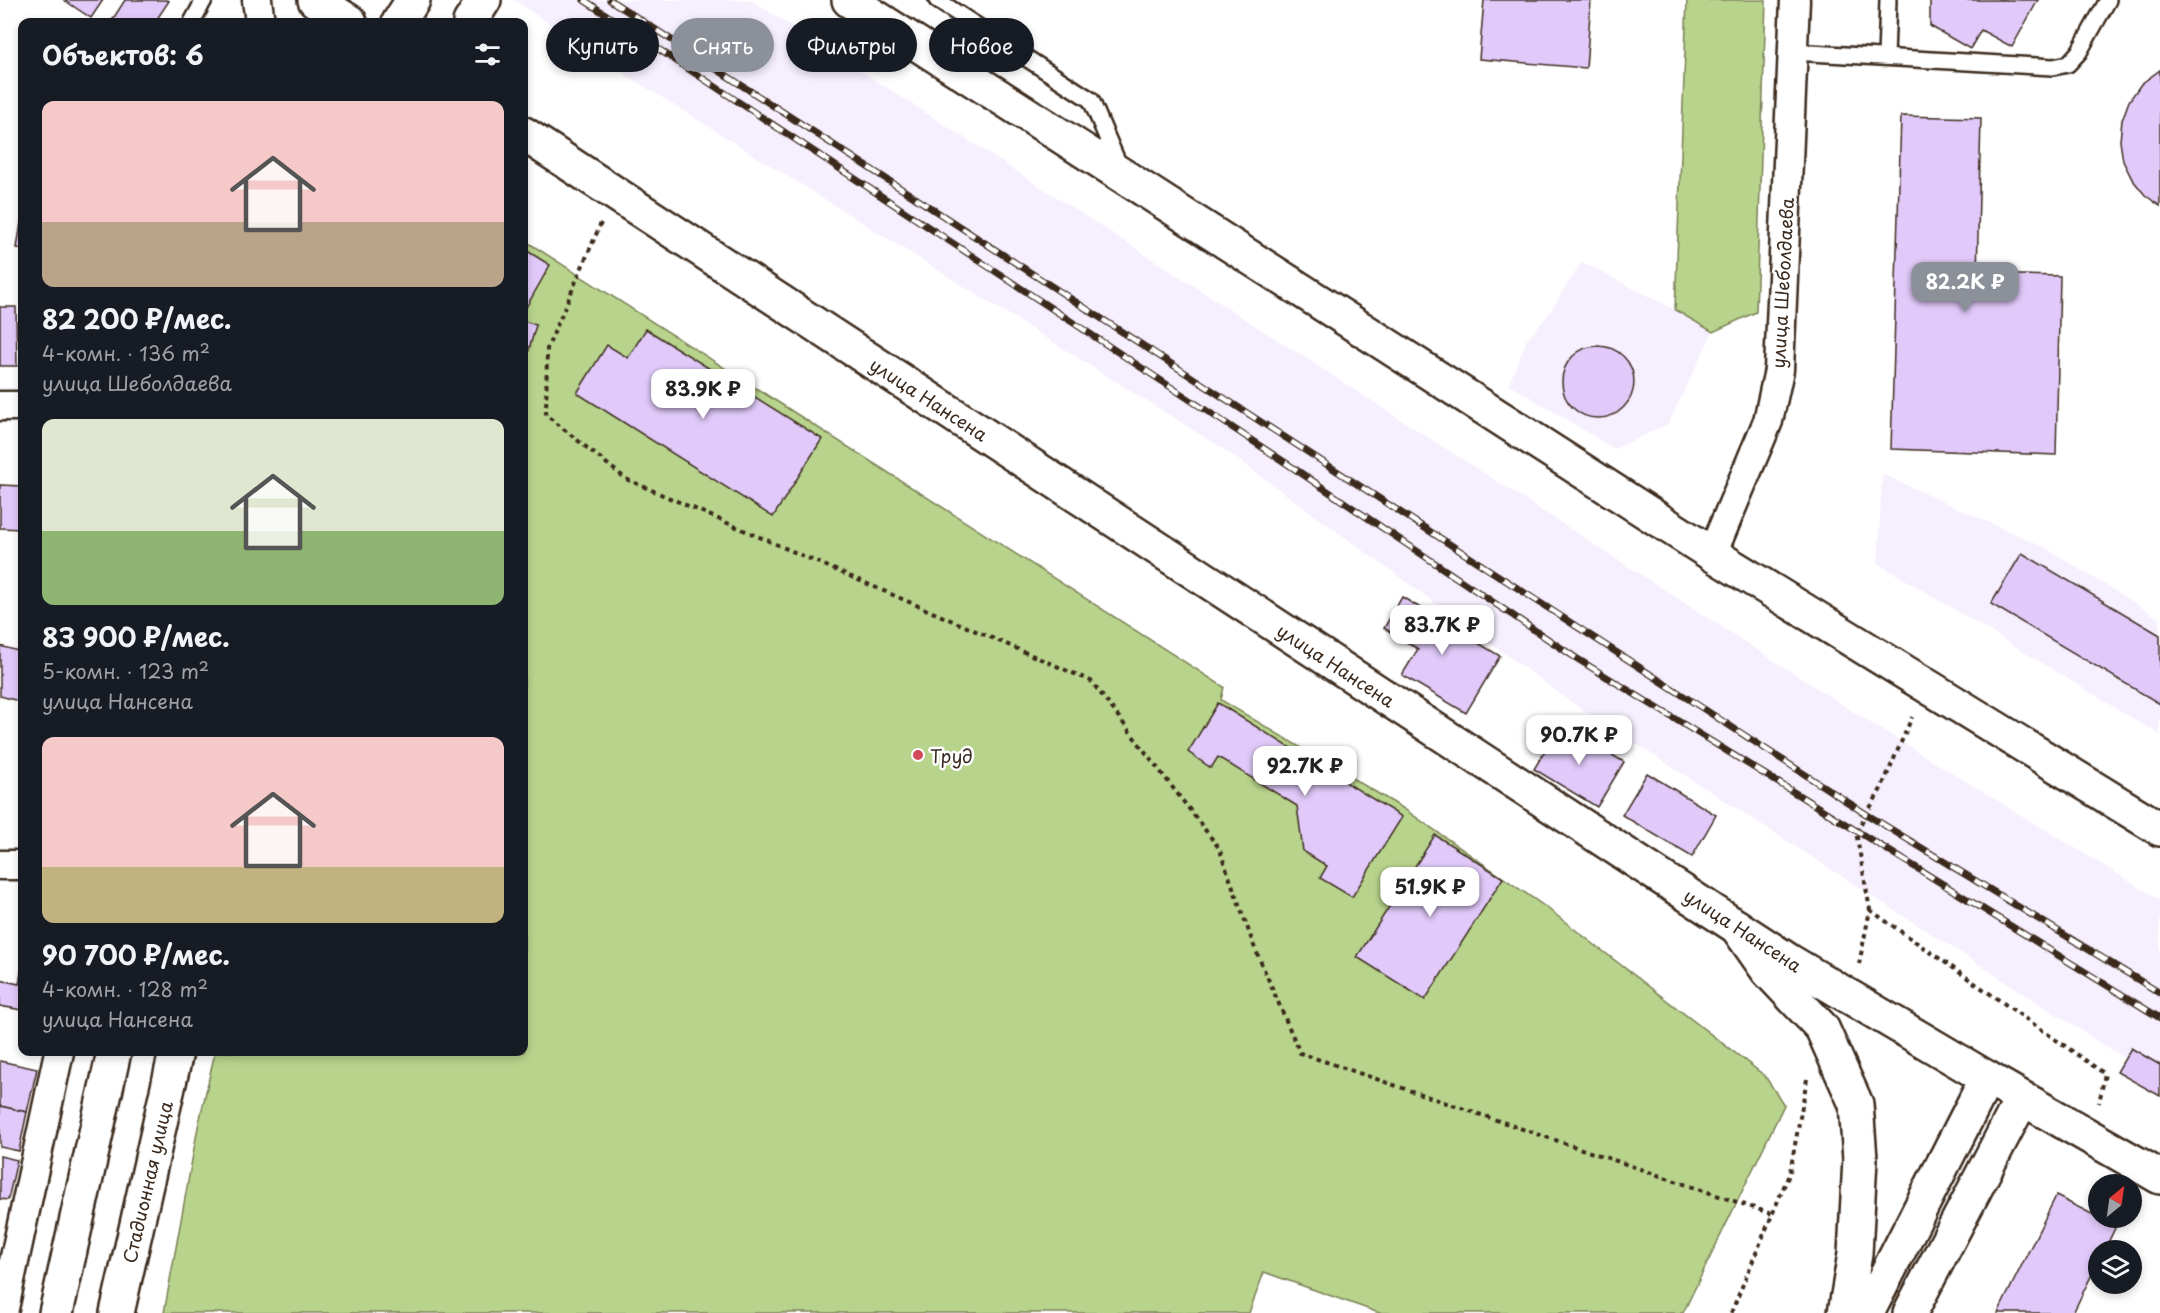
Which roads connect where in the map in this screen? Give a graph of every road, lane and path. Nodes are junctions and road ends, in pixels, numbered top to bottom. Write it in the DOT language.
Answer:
graph roads {
  1 [pos="204,0"];
  2 [pos="257,0"];
  3 [pos="315,0"];
  4 [pos="413,0"];
  5 [pos="484,0"];
  6 [pos="849,0"];
  7 [pos="937,0"];
  8 [pos="1795,0"];
  9 [pos="1888,0"];
  10 [pos="2108,0"];
  11 [pos="194,18"];
  12 [pos="259,18"];
  13 [pos="344,18"];
  14 [pos="402,18"];
  15 [pos="473,18"];
  16 [pos="1793,52"];
  17 [pos="1886,57"];
  18 [pos="536,142"];
  19 [pos="1124,176"];
  20 [pos="614,192"];
  21 [pos="0,406"];
  22 [pos="18,406"];
  23 [pos="1712,554"];
  24 [pos="1926,686"];
  25 [pos="2160,829"];
  26 [pos="18,865"];
  27 [pos="0,866"];
  28 [pos="1870,910"];
  29 [pos="1737,927"];
  30 [pos="1843,993"];
  31 [pos="1822,1028"];
  32 [pos="58,1056"];
  33 [pos="113,1056"];
  34 [pos="175,1056"];
  35 [pos="1987,1078"];
  36 [pos="2022,1099"];
  37 [pos="2091,1139"];
  38 [pos="2160,1177"];
  39 [pos="1772,1214"];
  40 [pos="3,1313"];
  41 [pos="56,1313"];
  42 [pos="117,1313"];
  43 [pos="1731,1313"];
  44 [pos="1845,1313"];
  45 [pos="1867,1313"];
  46 [pos="1910,1313"];
  1 -- 11 [label="lane"];
  2 -- 12 [label="street"];
  3 -- 13 [label="main road"];
  4 -- 14 [label="main road"];
  5 -- 15 [label="main road"];
  6 -- 19 [label="main road"];
  7 -- 19 [label="lane"];
  8 -- 16 [label="street, улица Шеболдаева"];
  9 -- 17 [label="lane"];
  10 -- 17 [label="lane"];
  16 -- 17 [label="lane"];
  16 -- 23 [label="street, улица Шеболдаева"];
  18 -- 20 [label="main road, улица Нансена"];
  19 -- 23 [label="main road"];
  20 -- 29 [label="main road, улица Нансена"];
  20 -- 39 [label="path"];
  21 -- 22 [label="street"];
  23 -- 24 [label="main road"];
  24 -- 25 [label="main road"];
  24 -- 28 [label="path"];
  26 -- 27 [label="street"];
  28 -- 30 [label="path"];
  28 -- 37 [label="path"];
  29 -- 30 [label="main road, улица Нансена"];
  29 -- 31 [label="main road"];
  30 -- 35 [label="main road, улица Нансена"];
  31 -- 39 [label="path"];
  31 -- 44 [label="main road"];
  32 -- 40 [label="street"];
  33 -- 41 [label="main road"];
  34 -- 42 [label="main road, Стадионная улица"];
  35 -- 36 [label="main road, улица Нансена"];
  35 -- 45 [label="main road"];
  36 -- 37 [label="main road, улица Нансена"];
  36 -- 46 [label="main road"];
  37 -- 38 [label="main road, улица Нансена"];
  39 -- 43 [label="path"];
}
